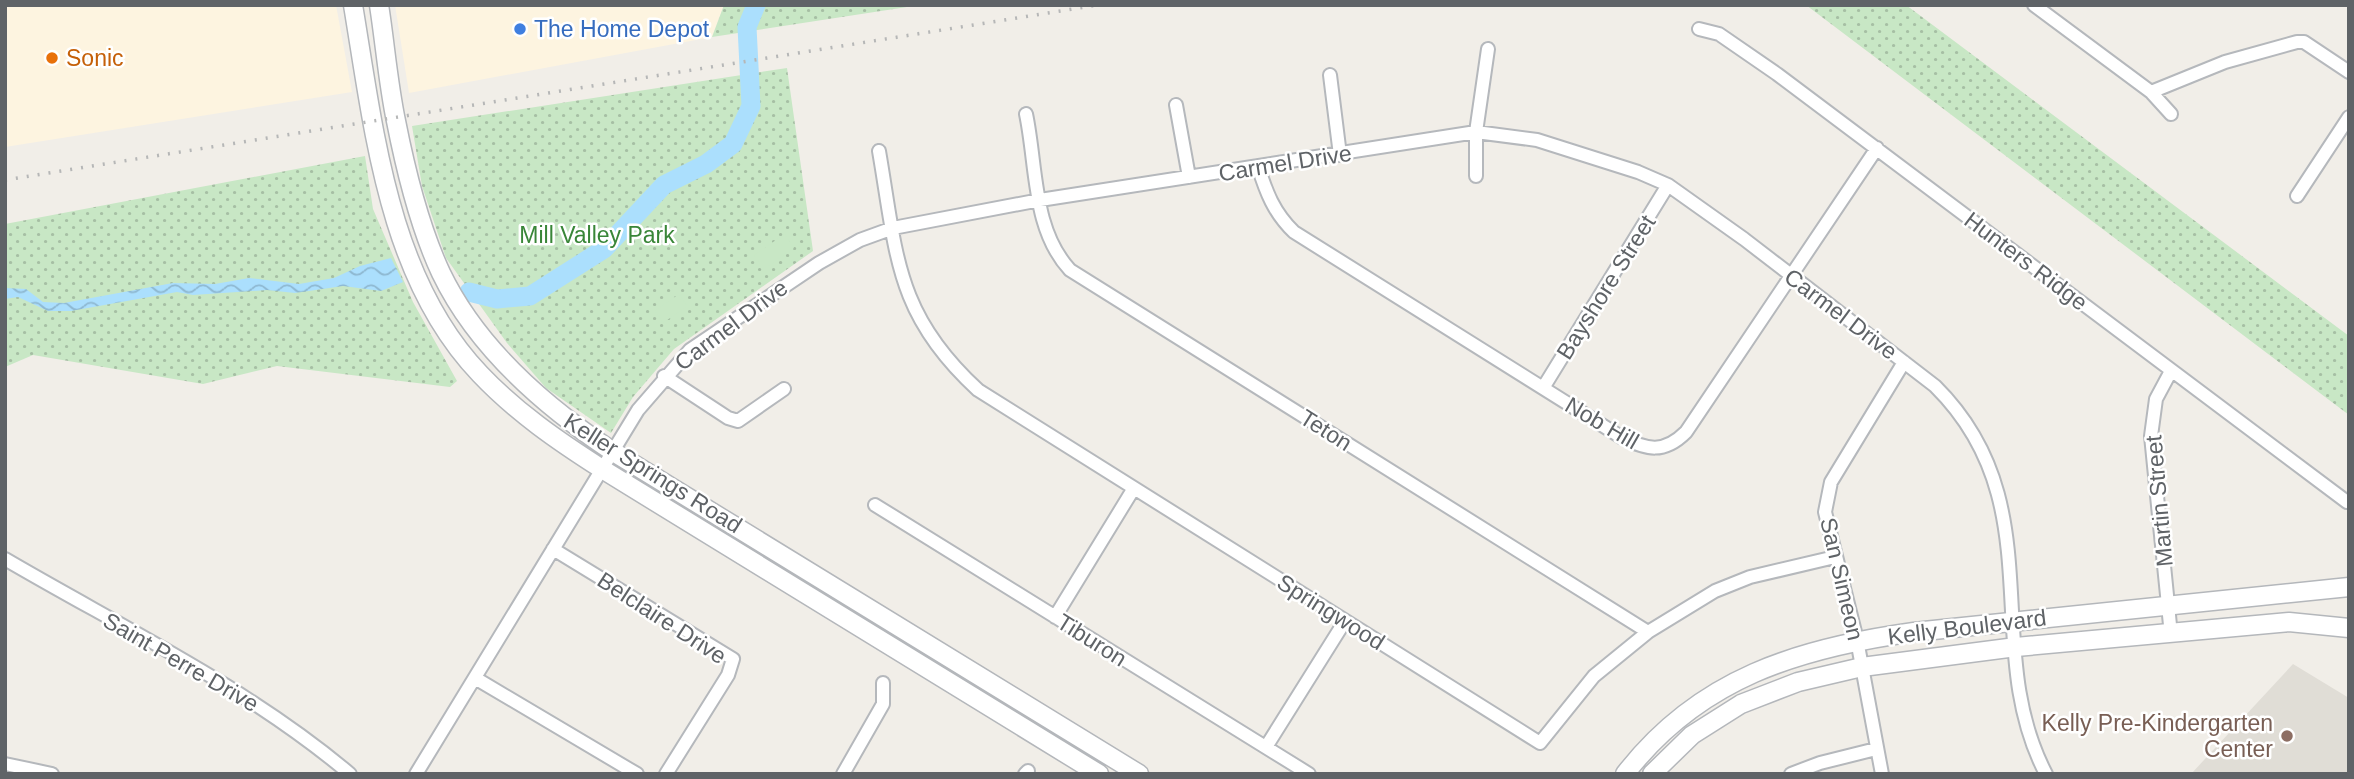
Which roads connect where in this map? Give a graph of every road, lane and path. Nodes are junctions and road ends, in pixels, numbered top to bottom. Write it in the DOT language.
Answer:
graph roads {
  1 [pos="379,5"];
  2 [pos="2035,5"];
  3 [pos="355,14"];
  4 [pos="1699,29"];
  5 [pos="1488,48"];
  6 [pos="390,71"];
  7 [pos="2349,72"];
  8 [pos="1330,75"];
  9 [pos="2151,92"];
  10 [pos="1176,105"];
  11 [pos="1026,114"];
  12 [pos="2172,114"];
  13 [pos="2349,117"];
  14 [pos="1476,132"];
  15 [pos="1877,148"];
  16 [pos="878,151"];
  17 [pos="1340,155"];
  18 [pos="1258,166"];
  19 [pos="1476,176"];
  20 [pos="1189,177"];
  21 [pos="1668,185"];
  22 [pos="2297,196"];
  23 [pos="1040,200"];
  24 [pos="893,228"];
  25 [pos="1789,274"];
  26 [pos="499,356"];
  27 [pos="1904,362"];
  28 [pos="2171,371"];
  29 [pos="479,374"];
  30 [pos="664,376"];
  31 [pos="1543,388"];
  32 [pos="784,389"];
  33 [pos="612,451"];
  34 [pos="602,469"];
  35 [pos="1134,488"];
  36 [pos="2347,502"];
  37 [pos="875,505"];
  38 [pos="553,549"];
  39 [pos="1835,557"];
  40 [pos="5,559"];
  41 [pos="2349,587"];
  42 [pos="2167,604"];
  43 [pos="1055,617"];
  44 [pos="1345,621"];
  45 [pos="2015,621"];
  46 [pos="2349,628"];
  47 [pos="1648,632"];
  48 [pos="2171,635"];
  49 [pos="1857,640"];
  50 [pos="2016,647"];
  51 [pos="1862,667"];
  52 [pos="475,678"];
  53 [pos="883,683"];
  54 [pos="1266,747"];
  55 [pos="1876,750"];
  56 [pos="5,764"];
  57 [pos="52,774"];
  58 [pos="350,774"];
  59 [pos="416,774"];
  60 [pos="637,774"];
  61 [pos="666,774"];
  62 [pos="842,774"];
  63 [pos="1099,774"];
  64 [pos="1139,774"];
  65 [pos="1309,774"];
  66 [pos="1625,774"];
  67 [pos="1652,774"];
  68 [pos="1791,774"];
  69 [pos="1882,774"];
  70 [pos="2046,774"];
  1 -- 6 [label="main road, Keller Springs Road"];
  2 -- 9 [label="street"];
  3 -- 6 [label="main road"];
  3 -- 29 [label="main road, Keller Springs Road"];
  4 -- 15 [label="street, Hunters Ridge"];
  5 -- 14 [label="street"];
  6 -- 26 [label="main road, Keller Springs Road"];
  7 -- 9 [label="street"];
  8 -- 17 [label="street"];
  9 -- 12 [label="street"];
  10 -- 20 [label="street"];
  11 -- 23 [label="street, Teton"];
  13 -- 22 [label="street"];
  14 -- 17 [label="street, Carmel Drive"];
  14 -- 19 [label="street"];
  14 -- 21 [label="street, Carmel Drive"];
  15 -- 25 [label="street, Nob Hill"];
  15 -- 28 [label="street, Hunters Ridge"];
  16 -- 24 [label="street, Springwood"];
  17 -- 18 [label="street, Carmel Drive"];
  18 -- 20 [label="street, Carmel Drive"];
  18 -- 31 [label="street, Nob Hill"];
  20 -- 23 [label="street, Carmel Drive"];
  21 -- 25 [label="street, Carmel Drive"];
  21 -- 31 [label="street, Bayshore Street"];
  23 -- 24 [label="street, Carmel Drive"];
  23 -- 47 [label="street, Teton"];
  24 -- 30 [label="street, Carmel Drive"];
  24 -- 35 [label="street, Springwood"];
  25 -- 27 [label="street, Carmel Drive"];
  25 -- 31 [label="street, Nob Hill"];
  26 -- 29 [label="main road"];
  26 -- 33 [label="main road, Keller Springs Road"];
  27 -- 39 [label="street, San Simeon"];
  27 -- 45 [label="street, Carmel Drive"];
  28 -- 36 [label="street, Hunters Ridge"];
  28 -- 42 [label="street, Martin Street"];
  29 -- 34 [label="main road, Keller Springs Road"];
  30 -- 32 [label="street"];
  30 -- 33 [label="street, Carmel Drive"];
  33 -- 34 [label="street, Carmel Drive"];
  33 -- 64 [label="main road, Keller Springs Road"];
  34 -- 38 [label="street, Carmel Drive"];
  34 -- 63 [label="main road, Keller Springs Road"];
  35 -- 43 [label="street"];
  35 -- 44 [label="street, Springwood"];
  37 -- 43 [label="street, Tiburon"];
  38 -- 52 [label="street, Carmel Drive"];
  38 -- 61 [label="street, Belclaire Drive"];
  39 -- 47 [label="street, Springwood"];
  39 -- 49 [label="street, San Simeon"];
  40 -- 58 [label="street, Saint Perre Drive"];
  41 -- 42 [label="main road, Kelly Boulevard"];
  42 -- 45 [label="main road, Kelly Boulevard"];
  42 -- 48 [label="street, Martin Street"];
  43 -- 54 [label="street, Tiburon"];
  44 -- 47 [label="street, Springwood"];
  44 -- 54 [label="street"];
  45 -- 49 [label="main road, Kelly Boulevard"];
  45 -- 50 [label="street, Carmel Drive"];
  46 -- 48 [label="main road, Kelly Boulevard"];
  48 -- 50 [label="main road, Kelly Boulevard"];
  49 -- 51 [label="street, San Simeon"];
  49 -- 66 [label="main road, Kelly Boulevard"];
  50 -- 51 [label="main road, Kelly Boulevard"];
  50 -- 70 [label="street, Carmel Drive"];
  51 -- 55 [label="street, San Simeon"];
  51 -- 67 [label="main road, Kelly Boulevard"];
  52 -- 59 [label="street, Carmel Drive"];
  52 -- 60 [label="street"];
  53 -- 62 [label="street"];
  54 -- 65 [label="street, Tiburon"];
  55 -- 68 [label="street"];
  55 -- 69 [label="street, San Simeon"];
  56 -- 57 [label="street"];
}
